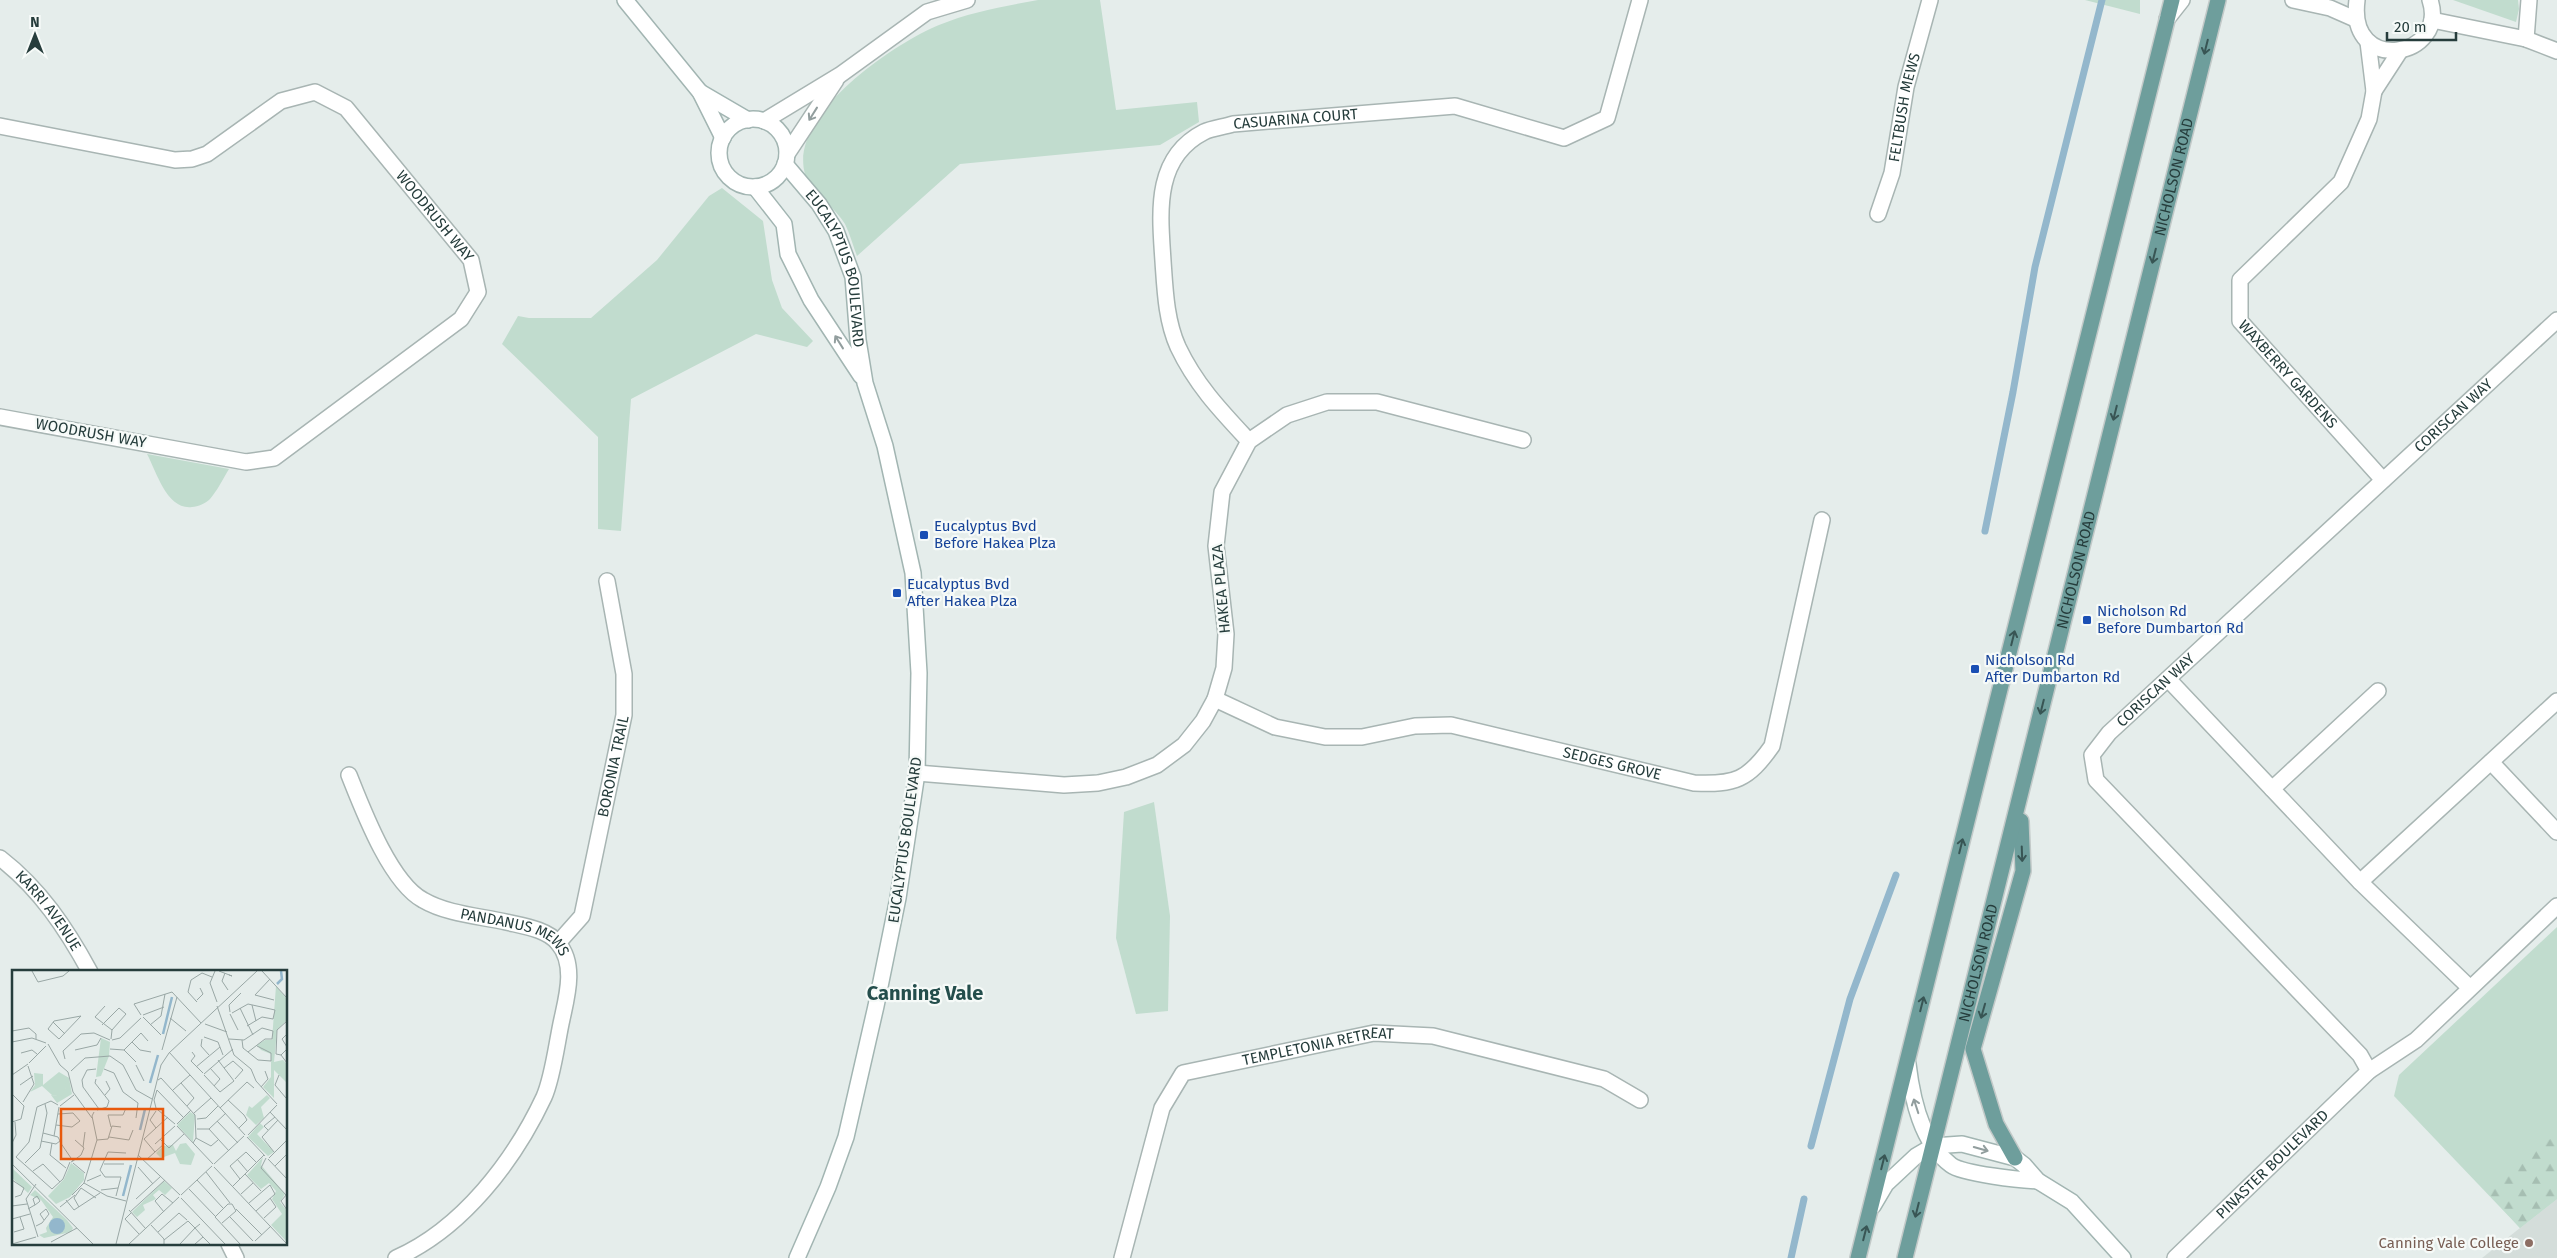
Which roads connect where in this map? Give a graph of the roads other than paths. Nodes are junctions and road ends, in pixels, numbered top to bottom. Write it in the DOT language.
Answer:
graph roads {
  1 [pos="625,0"];
  2 [pos="966,0"];
  3 [pos="1640,0"];
  4 [pos="1930,0"];
  5 [pos="2172,0"];
  6 [pos="2182,0"];
  7 [pos="2218,0"];
  8 [pos="2293,0"];
  9 [pos="2357,0"];
  10 [pos="2430,0"];
  11 [pos="2528,0"];
  12 [pos="2167,19"];
  13 [pos="2355,19"];
  14 [pos="2432,20"];
  15 [pos="2526,40"];
  16 [pos="2368,42"];
  17 [pos="2400,51"];
  18 [pos="2557,51"];
  19 [pos="840,75"];
  20 [pos="2374,91"];
  21 [pos="700,92"];
  22 [pos="748,120"];
  23 [pos="764,121"];
  24 [pos="0,126"];
  25 [pos="723,138"];
  26 [pos="786,159"];
  27 [pos="755,187"];
  28 [pos="1878,214"];
  29 [pos="2557,320"];
  30 [pos="866,383"];
  31 [pos="0,417"];
  32 [pos="1523,440"];
  33 [pos="1249,441"];
  34 [pos="2382,480"];
  35 [pos="1822,520"];
  36 [pos="607,581"];
  37 [pos="2168,679"];
  38 [pos="2378,691"];
  39 [pos="1215,699"];
  40 [pos="2557,701"];
  41 [pos="2491,762"];
  42 [pos="917,774"];
  43 [pos="349,775"];
  44 [pos="2272,789"];
  45 [pos="2020,805"];
  46 [pos="2557,832"];
  47 [pos="0,858"];
  48 [pos="2360,882"];
  49 [pos="2557,906"];
  50 [pos="558,943"];
  51 [pos="89,970"];
  52 [pos="2469,987"];
  53 [pos="1908,1064"];
  54 [pos="2370,1071"];
  55 [pos="1640,1100"];
  56 [pos="1933,1146"];
  57 [pos="2015,1158"];
  58 [pos="2038,1180"];
  59 [pos="1871,1209"];
  60 [pos="230,1246"];
  61 [pos="236,1258"];
  62 [pos="396,1258"];
  63 [pos="797,1258"];
  64 [pos="1122,1258"];
  65 [pos="1858,1258"];
  66 [pos="1905,1258"];
  67 [pos="2123,1258"];
  68 [pos="2175,1258"];
  1 -- 21 [label="street"];
  2 -- 19 [label="street"];
  3 -- 33 [label="street, CASUARINA COURT"];
  4 -- 28 [label="street, FELTBUSH MEWS"];
  5 -- 12 [label="main road"];
  6 -- 12 [label="street"];
  7 -- 45 [label="main road, NICHOLSON ROAD, one-way"];
  8 -- 13 [label="street"];
  9 -- 13 [label="street"];
  10 -- 14 [label="street"];
  11 -- 15 [label="street"];
  53 -- 12 [label="main road, one-way"];
  13 -- 16 [label="street"];
  14 -- 15 [label="street"];
  14 -- 17 [label="street"];
  15 -- 18 [label="street"];
  16 -- 17 [label="street"];
  16 -- 20 [label="street, WAXBERRY GARDENS"];
  17 -- 20 [label="street, WAXBERRY GARDENS"];
  19 -- 23 [label="street"];
  19 -- 26 [label="street, one-way"];
  20 -- 34 [label="street, WAXBERRY GARDENS"];
  21 -- 22 [label="street"];
  21 -- 25 [label="street"];
  22 -- 23 [label="street"];
  22 -- 25 [label="street"];
  23 -- 26 [label="street, EUCALYPTUS BOULEVARD"];
  24 -- 31 [label="street, WOODRUSH WAY"];
  25 -- 27 [label="street"];
  26 -- 27 [label="street"];
  26 -- 30 [label="street, EUCALYPTUS BOULEVARD"];
  30 -- 27 [label="street, EUCALYPTUS BOULEVARD, one-way"];
  29 -- 34 [label="street, CORISCAN WAY"];
  30 -- 42 [label="street, EUCALYPTUS BOULEVARD"];
  32 -- 33 [label="street, HAKEA PLAZA"];
  33 -- 39 [label="street, HAKEA PLAZA"];
  34 -- 37 [label="street, CORISCAN WAY"];
  35 -- 39 [label="street, SEDGES GROVE"];
  36 -- 50 [label="street, BORONIA TRAIL"];
  37 -- 44 [label="street"];
  37 -- 54 [label="street, CORISCAN WAY"];
  38 -- 44 [label="street"];
  39 -- 42 [label="street, HAKEA PLAZA"];
  40 -- 41 [label="street"];
  41 -- 46 [label="street"];
  41 -- 48 [label="street"];
  42 -- 63 [label="street, EUCALYPTUS BOULEVARD"];
  43 -- 50 [label="street, PANDANUS MEWS"];
  44 -- 48 [label="street"];
  45 -- 56 [label="main road, NICHOLSON ROAD"];
  45 -- 57 [label="main road, one-way"];
  47 -- 51 [label="street, KARRI AVENUE"];
  48 -- 52 [label="street"];
  49 -- 52 [label="street, PINASTER BOULEVARD"];
  50 -- 62 [label="street, PANDANUS MEWS"];
  52 -- 54 [label="street, PINASTER BOULEVARD"];
  56 -- 53 [label="street, one-way"];
  59 -- 53 [label="main road, one-way"];
  54 -- 68 [label="street, PINASTER BOULEVARD"];
  55 -- 64 [label="street, TEMPLETONIA RETREAT"];
  56 -- 57 [label="street, one-way"];
  56 -- 58 [label="street"];
  56 -- 59 [label="street"];
  56 -- 66 [label="main road, NICHOLSON ROAD, one-way"];
  57 -- 58 [label="street"];
  58 -- 67 [label="street"];
  65 -- 59 [label="main road, one-way"];
  60 -- 61 [label="street"];
}
